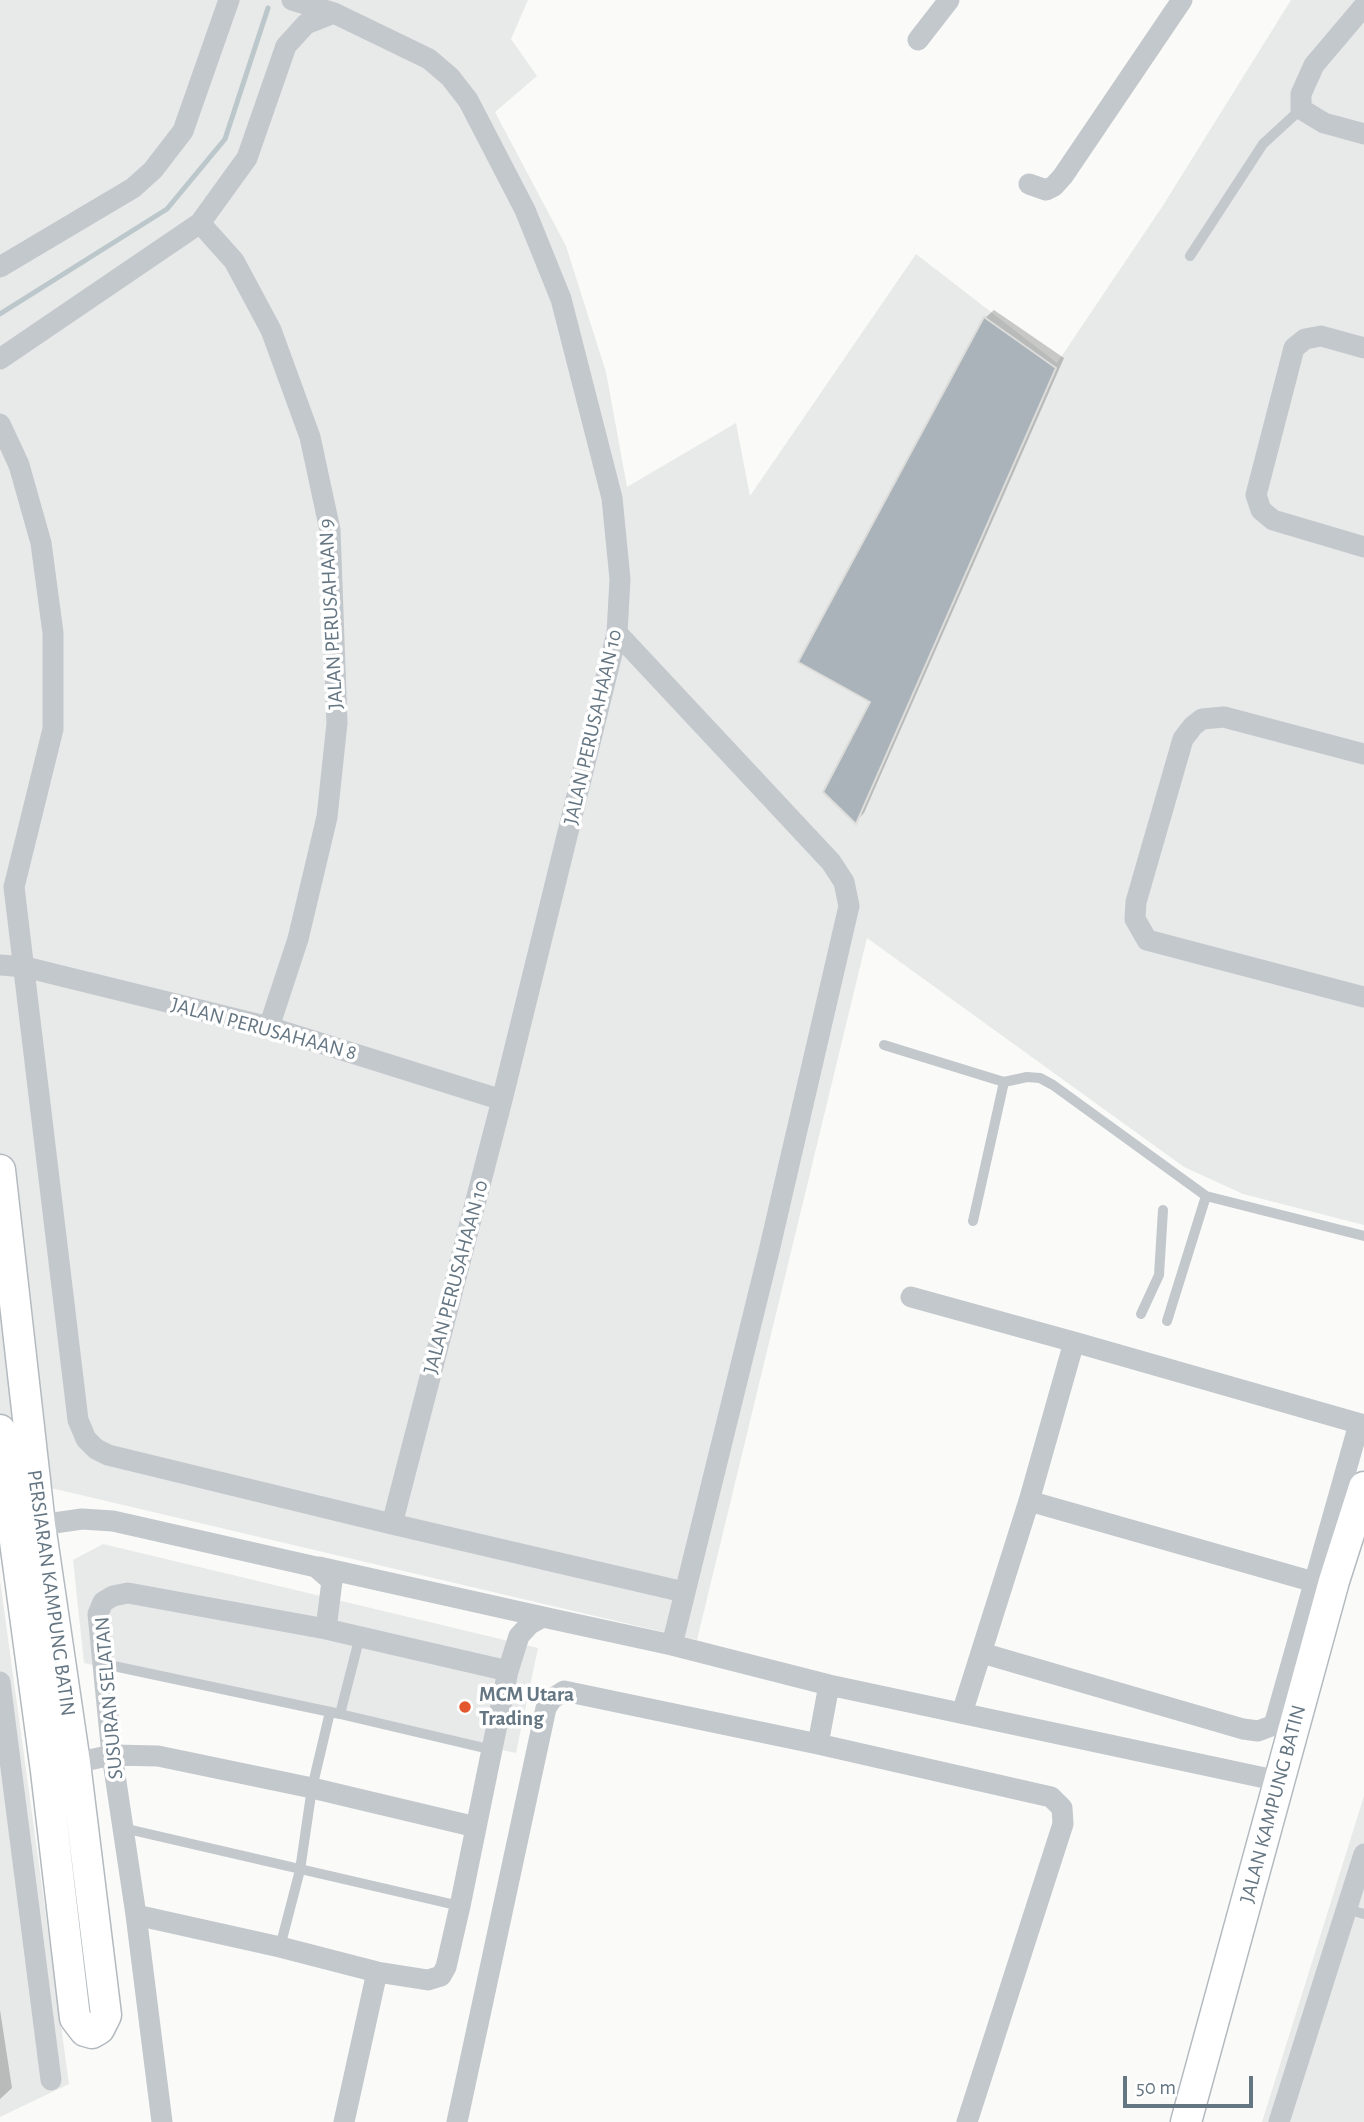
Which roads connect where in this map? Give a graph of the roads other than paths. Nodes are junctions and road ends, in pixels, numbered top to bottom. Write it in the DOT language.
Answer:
graph roads {
  1 [pos="229,0"];
  2 [pos="292,0"];
  3 [pos="949,0"];
  4 [pos="1182,0"];
  5 [pos="1364,6"];
  6 [pos="334,13"];
  7 [pos="918,40"];
  8 [pos="1301,109"];
  9 [pos="1364,134"];
  10 [pos="1029,184"];
  11 [pos="200,223"];
  12 [pos="1190,256"];
  13 [pos="0,267"];
  14 [pos="1364,348"];
  15 [pos="0,359"];
  16 [pos="0,424"];
  17 [pos="1364,547"];
  18 [pos="617,634"];
  19 [pos="1364,754"];
  20 [pos="0,965"];
  21 [pos="24,967"];
  22 [pos="1364,997"];
  23 [pos="269,1027"];
  24 [pos="884,1045"];
  25 [pos="1004,1082"];
  26 [pos="502,1100"];
  27 [pos="0,1170"];
  28 [pos="1206,1196"];
  29 [pos="1163,1210"];
  30 [pos="973,1221"];
  31 [pos="1364,1236"];
  32 [pos="1159,1275"];
  33 [pos="1177,1286"];
  34 [pos="911,1297"];
  35 [pos="1140,1314"];
  36 [pos="1167,1321"];
  37 [pos="1074,1342"];
  38 [pos="1362,1425"];
  39 [pos="0,1430"];
  40 [pos="1364,1487"];
  41 [pos="1029,1502"];
  42 [pos="392,1524"];
  43 [pos="17,1529"];
  44 [pos="316,1567"];
  45 [pos="1324,1581"];
  46 [pos="684,1592"];
  47 [pos="543,1617"];
  48 [pos="326,1629"];
  49 [pos="360,1636"];
  50 [pos="672,1645"];
  51 [pos="982,1653"];
  52 [pos="104,1664"];
  53 [pos="508,1671"];
  54 [pos="0,1682"];
  55 [pos="829,1685"];
  56 [pos="335,1713"];
  57 [pos="962,1713"];
  58 [pos="818,1744"];
  59 [pos="493,1750"];
  60 [pos="112,1755"];
  61 [pos="75,1763"];
  62 [pos="1279,1781"];
  63 [pos="312,1788"];
  64 [pos="476,1826"];
  65 [pos="123,1828"];
  66 [pos="1364,1854"];
  67 [pos="300,1870"];
  68 [pos="460,1906"];
  69 [pos="1356,1911"];
  70 [pos="136,1915"];
  71 [pos="280,1947"];
  72 [pos="377,1972"];
  73 [pos="51,2080"];
  74 [pos="162,2122"];
  75 [pos="344,2122"];
  76 [pos="457,2122"];
  77 [pos="967,2122"];
  78 [pos="1186,2122"];
  79 [pos="1279,2122"];
  1 -- 13 [label="street"];
  2 -- 6 [label="street, JALAN PERUSAHAAN 10"];
  3 -- 7 [label="street"];
  4 -- 10 [label="street"];
  5 -- 8 [label="street"];
  6 -- 11 [label="street"];
  6 -- 18 [label="street, JALAN PERUSAHAAN 10"];
  8 -- 9 [label="street"];
  8 -- 12 [label="lane"];
  11 -- 15 [label="street"];
  11 -- 23 [label="street, JALAN PERUSAHAAN 9"];
  14 -- 17 [label="street"];
  16 -- 21 [label="street"];
  18 -- 26 [label="street, JALAN PERUSAHAAN 10"];
  18 -- 46 [label="street"];
  19 -- 22 [label="street"];
  20 -- 21 [label="street, JALAN PERUSAHAAN 8"];
  21 -- 23 [label="street, JALAN PERUSAHAAN 8"];
  21 -- 42 [label="street"];
  23 -- 26 [label="street, JALAN PERUSAHAAN 8"];
  24 -- 25 [label="lane"];
  25 -- 28 [label="lane"];
  25 -- 30 [label="lane"];
  26 -- 42 [label="street, JALAN PERUSAHAAN 10"];
  27 -- 43 [label="street, PERSIARAN KAMPUNG BATIN"];
  28 -- 31 [label="lane"];
  28 -- 33 [label="lane"];
  29 -- 32 [label="lane"];
  32 -- 33 [label="lane"];
  32 -- 35 [label="lane"];
  33 -- 36 [label="lane"];
  34 -- 37 [label="street"];
  37 -- 38 [label="street"];
  37 -- 41 [label="street"];
  38 -- 45 [label="street"];
  39 -- 43 [label="street, PERSIARAN KAMPUNG BATIN"];
  40 -- 45 [label="street, JALAN KAMPUNG BATIN"];
  41 -- 45 [label="street"];
  41 -- 51 [label="street"];
  42 -- 46 [label="street"];
  43 -- 44 [label="street"];
  43 -- 61 [label="street, PERSIARAN KAMPUNG BATIN"];
  43 -- 61 [label="street, PERSIARAN KAMPUNG BATIN"];
  44 -- 47 [label="street"];
  44 -- 48 [label="street"];
  45 -- 51 [label="street"];
  45 -- 62 [label="street, JALAN KAMPUNG BATIN"];
  46 -- 50 [label="street"];
  47 -- 50 [label="street"];
  47 -- 53 [label="street"];
  48 -- 49 [label="street, SUSURAN SELATAN"];
  48 -- 52 [label="street, SUSURAN SELATAN"];
  49 -- 53 [label="street, SUSURAN SELATAN"];
  49 -- 56 [label="lane"];
  50 -- 55 [label="street"];
  51 -- 57 [label="street"];
  52 -- 56 [label="lane"];
  52 -- 60 [label="street, SUSURAN SELATAN"];
  53 -- 59 [label="street"];
  54 -- 73 [label="street"];
  55 -- 57 [label="street"];
  55 -- 58 [label="street"];
  56 -- 59 [label="lane"];
  56 -- 63 [label="lane"];
  57 -- 62 [label="street"];
  58 -- 76 [label="street"];
  58 -- 77 [label="street"];
  59 -- 64 [label="street"];
  60 -- 61 [label="street"];
  60 -- 63 [label="street"];
  60 -- 65 [label="street, SUSURAN SELATAN"];
  62 -- 78 [label="street, JALAN KAMPUNG BATIN"];
  63 -- 64 [label="street"];
  63 -- 67 [label="lane"];
  64 -- 68 [label="street"];
  65 -- 67 [label="lane"];
  65 -- 70 [label="street, SUSURAN SELATAN"];
  66 -- 69 [label="street"];
  67 -- 68 [label="lane"];
  67 -- 71 [label="lane"];
  68 -- 72 [label="street"];
  69 -- 79 [label="street"];
  70 -- 71 [label="street"];
  70 -- 74 [label="street, SUSURAN SELATAN"];
  71 -- 72 [label="street"];
  72 -- 75 [label="street"];
}
